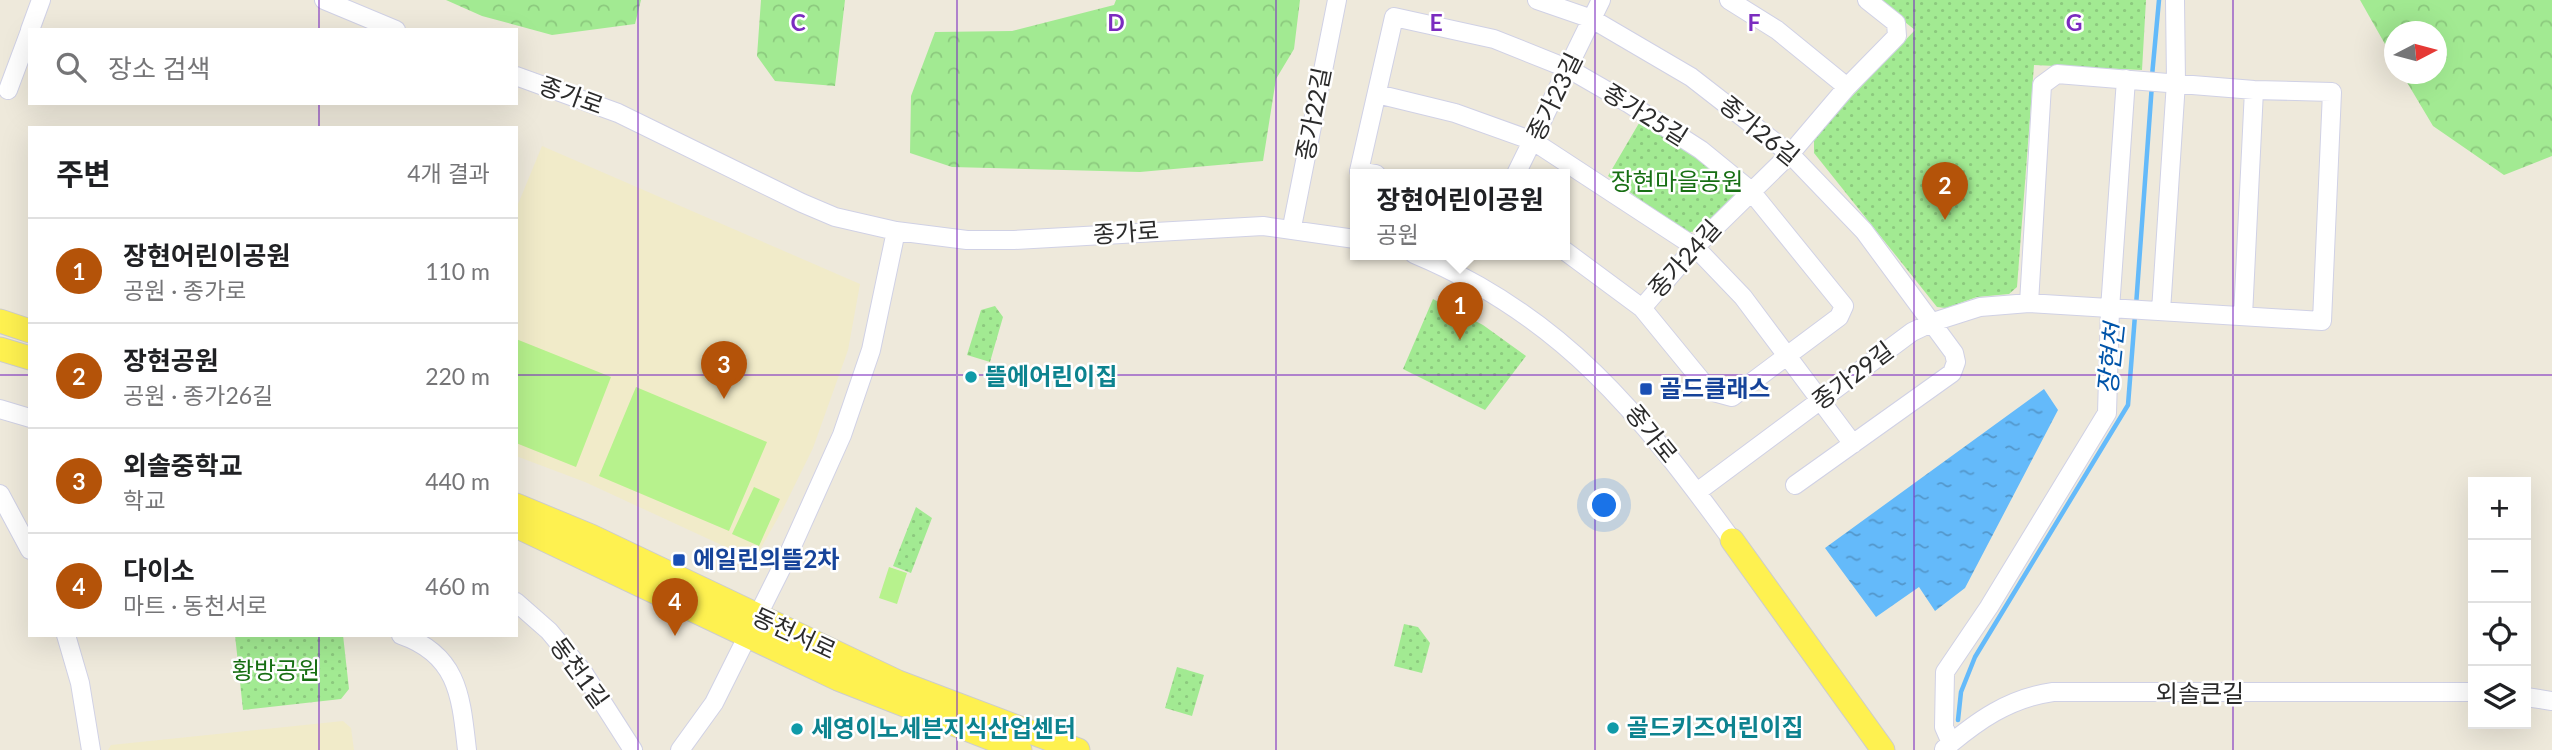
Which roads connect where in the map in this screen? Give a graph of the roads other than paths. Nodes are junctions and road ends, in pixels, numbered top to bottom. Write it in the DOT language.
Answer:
graph roads {
  1 [pos="41,0"];
  2 [pos="324,0"];
  3 [pos="1337,0"];
  4 [pos="1537,0"];
  5 [pos="1601,0"];
  6 [pos="1728,0"];
  7 [pos="1867,0"];
  8 [pos="2175,0"];
  9 [pos="1592,19"];
  10 [pos="31,28"];
  11 [pos="391,28"];
  12 [pos="28,36"];
  13 [pos="1569,69"];
  14 [pos="518,77"];
  15 [pos="2130,79"];
  16 [pos="2171,81"];
  17 [pos="1847,86"];
  18 [pos="8,90"];
  19 [pos="2254,90"];
  20 [pos="1377,94"];
  21 [pos="1533,141"];
  22 [pos="1790,154"];
  23 [pos="1359,169"];
  24 [pos="1519,169"];
  25 [pos="1750,190"];
  26 [pos="1292,227"];
  27 [pos="896,231"];
  28 [pos="1350,238"];
  29 [pos="1695,247"];
  30 [pos="1570,255"];
  31 [pos="1426,260"];
  32 [pos="2029,303"];
  33 [pos="1642,308"];
  34 [pos="2115,309"];
  35 [pos="2156,311"];
  36 [pos="2243,316"];
  37 [pos="0,321"];
  38 [pos="1933,322"];
  39 [pos="28,330"];
  40 [pos="0,349"];
  41 [pos="1787,355"];
  42 [pos="28,357"];
  43 [pos="1820,401"];
  44 [pos="0,409"];
  45 [pos="28,417"];
  46 [pos="1853,444"];
  47 [pos="1795,485"];
  48 [pos="1697,492"];
  49 [pos="0,494"];
  50 [pos="518,506"];
  51 [pos="15,522"];
  52 [pos="518,527"];
  53 [pos="1732,540"];
  54 [pos="28,546"];
  55 [pos="518,604"];
  56 [pos="751,626"];
  57 [pos="67,637"];
  58 [pos="405,637"];
  59 [pos="2468,692"];
  60 [pos="2531,698"];
  61 [pos="2552,701"];
  62 [pos="1947,746"];
  63 [pos="1881,748"];
  64 [pos="91,750"];
  65 [pos="467,750"];
  66 [pos="633,750"];
  67 [pos="680,750"];
  68 [pos="1020,750"];
  69 [pos="1078,750"];
  1 -- 10 [label="street"];
  2 -- 11 [label="street"];
  3 -- 26 [label="street, 종가22길"];
  4 -- 9 [label="street, 종가26길"];
  5 -- 9 [label="street, 종가23길"];
  6 -- 17 [label="street"];
  7 -- 17 [label="street, 종가24길"];
  8 -- 16 [label="street"];
  9 -- 13 [label="street, 종가23길"];
  9 -- 22 [label="street, 종가26길"];
  12 -- 18 [label="street"];
  13 -- 20 [label="street, 종가25길"];
  13 -- 21 [label="street, 종가23길"];
  13 -- 25 [label="street, 종가25길"];
  14 -- 27 [label="street, 종가로"];
  15 -- 16 [label="street, 종가29길"];
  15 -- 32 [label="street, 종가29길"];
  15 -- 34 [label="street"];
  16 -- 19 [label="street, 종가29길"];
  16 -- 35 [label="street"];
  17 -- 22 [label="street, 종가24길"];
  19 -- 36 [label="street"];
  19 -- 36 [label="street, 종가29길"];
  20 -- 21 [label="street"];
  20 -- 23 [label="street"];
  21 -- 24 [label="street, 종가23길"];
  21 -- 29 [label="street"];
  22 -- 25 [label="street, 종가24길"];
  22 -- 38 [label="street, 종가26길"];
  25 -- 29 [label="street, 종가24길"];
  25 -- 41 [label="street, 종가25길"];
  26 -- 27 [label="street, 종가로"];
  26 -- 28 [label="street, 종가로"];
  27 -- 56 [label="street"];
  29 -- 33 [label="street, 종가24길"];
  29 -- 41 [label="street"];
  30 -- 33 [label="street"];
  31 -- 48 [label="street, 종가로"];
  32 -- 34 [label="street, 종가29길"];
  32 -- 38 [label="street, 종가29길"];
  33 -- 41 [label="street"];
  34 -- 35 [label="street, 종가29길"];
  34 -- 62 [label="street"];
  35 -- 36 [label="street, 종가29길"];
  37 -- 39 [label="main road"];
  38 -- 43 [label="street, 종가29길"];
  38 -- 46 [label="street, 종가26길"];
  40 -- 42 [label="main road"];
  41 -- 43 [label="street"];
  43 -- 46 [label="street"];
  43 -- 48 [label="street, 종가29길"];
  44 -- 45 [label="street"];
  46 -- 47 [label="street, 종가26길"];
  48 -- 53 [label="street, 종가로"];
  49 -- 51 [label="street"];
  50 -- 56 [label="main road, 동천서로"];
  51 -- 54 [label="street"];
  52 -- 56 [label="main road, 동천서로"];
  53 -- 63 [label="main road"];
  55 -- 66 [label="street, 동천1길"];
  56 -- 67 [label="street"];
  56 -- 68 [label="main road, 동천서로"];
  56 -- 69 [label="main road, 동천서로"];
  57 -- 64 [label="street"];
  58 -- 65 [label="street"];
  59 -- 62 [label="street, 외솔큰길"];
  60 -- 61 [label="street"];
}
